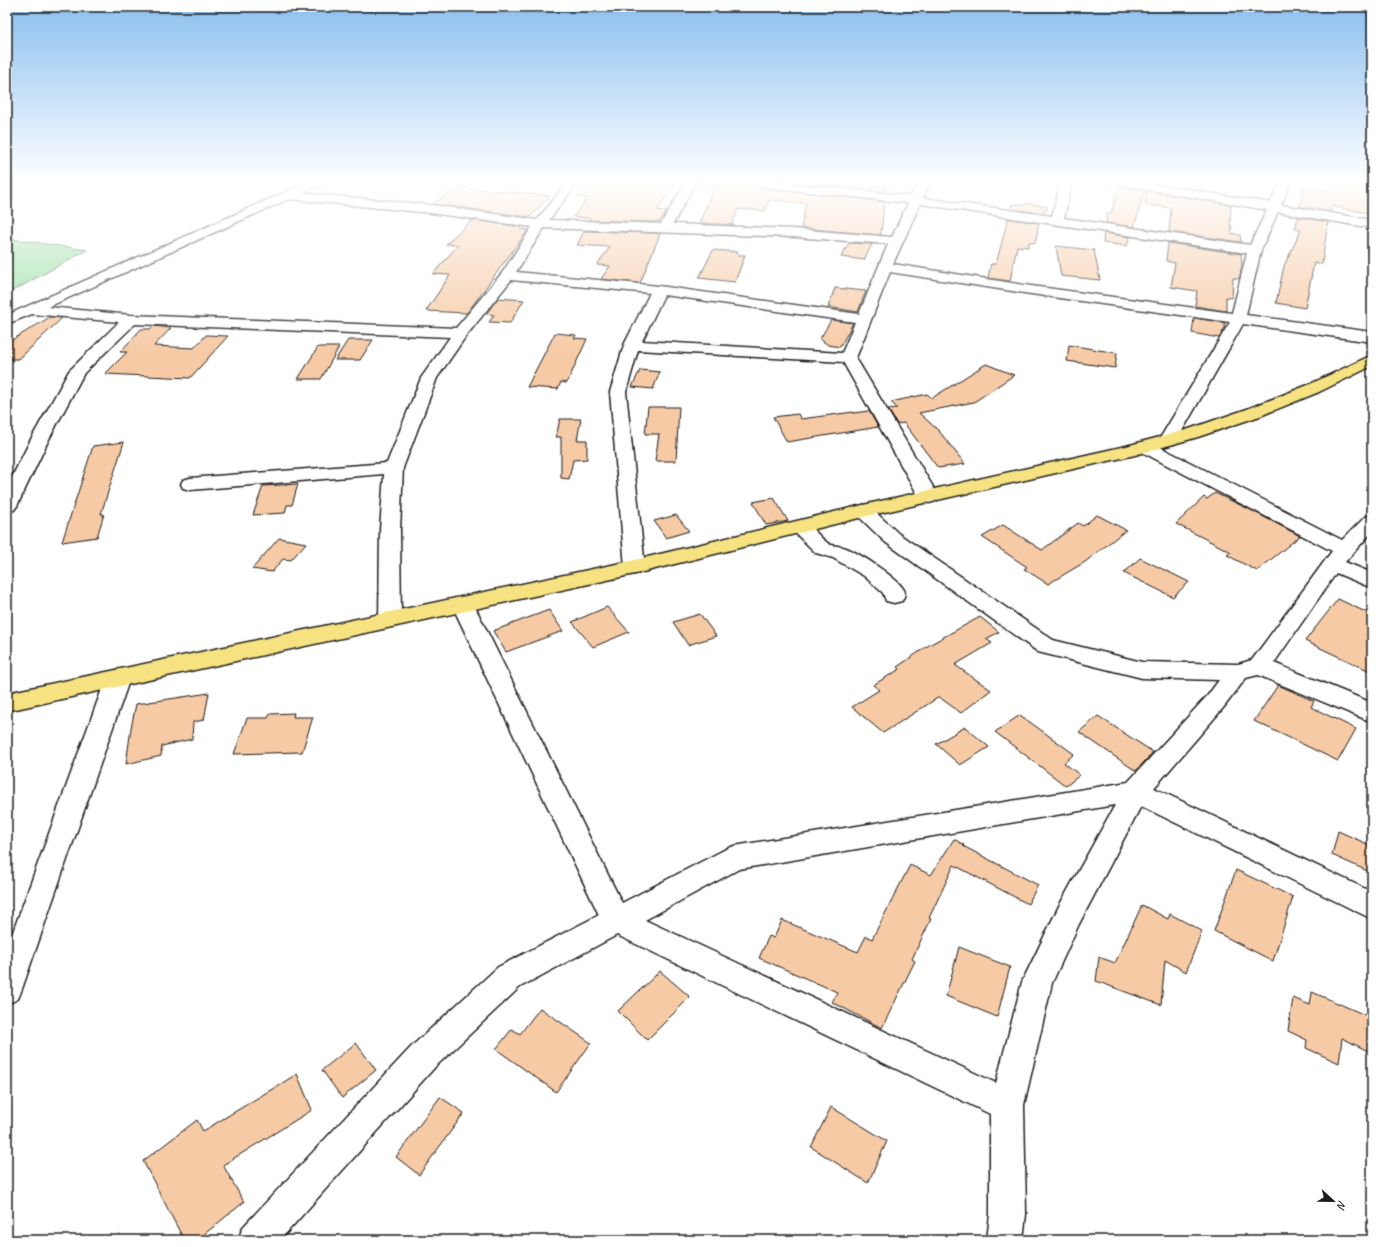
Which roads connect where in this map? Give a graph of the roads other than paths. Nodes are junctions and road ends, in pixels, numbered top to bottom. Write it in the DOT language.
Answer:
graph roads {
  1 [pos="191,238"];
  2 [pos="531,238"];
  3 [pos="860,238"];
  4 [pos="897,238"];
  5 [pos="1174,238"];
  6 [pos="1259,238"];
  7 [pos="896,241"];
  8 [pos="1254,250"];
  9 [pos="886,268"];
  10 [pos="507,275"];
  11 [pos="659,290"];
  12 [pos="32,310"];
  13 [pos="864,318"];
  14 [pos="131,319"];
  15 [pos="7,320"];
  16 [pos="1238,320"];
  17 [pos="460,333"];
  18 [pos="1372,337"];
  19 [pos="632,345"];
  20 [pos="848,358"];
  21 [pos="1372,360"];
  22 [pos="1168,440"];
  23 [pos="1146,447"];
  24 [pos="394,468"];
  25 [pos="190,484"];
  26 [pos="929,496"];
  27 [pos="7,506"];
  28 [pos="862,511"];
  29 [pos="1372,521"];
  30 [pos="799,527"];
  31 [pos="1338,556"];
  32 [pos="635,567"];
  33 [pos="1372,581"];
  34 [pos="894,596"];
  35 [pos="463,605"];
  36 [pos="390,620"];
  37 [pos="1249,669"];
  38 [pos="118,678"];
  39 [pos="7,702"];
  40 [pos="1372,713"];
  41 [pos="1136,791"];
  42 [pos="1372,906"];
  43 [pos="616,920"];
  44 [pos="7,989"];
  45 [pos="1007,1105"];
  46 [pos="256,1240"];
  47 [pos="1005,1240"];
  1 -- 12 [label="street"];
  2 -- 10 [label="street"];
  3 -- 7 [label="street"];
  4 -- 7 [label="street"];
  5 -- 8 [label="street"];
  6 -- 8 [label="street"];
  7 -- 9 [label="street"];
  8 -- 16 [label="street"];
  9 -- 13 [label="street"];
  9 -- 16 [label="street"];
  10 -- 11 [label="street"];
  10 -- 17 [label="street"];
  11 -- 13 [label="street"];
  11 -- 19 [label="street"];
  12 -- 14 [label="street"];
  12 -- 15 [label="street"];
  13 -- 20 [label="street"];
  14 -- 17 [label="street"];
  14 -- 27 [label="street"];
  16 -- 18 [label="street"];
  16 -- 22 [label="street"];
  17 -- 24 [label="street"];
  19 -- 20 [label="street"];
  19 -- 32 [label="street"];
  20 -- 26 [label="street"];
  21 -- 22 [label="main road"];
  22 -- 23 [label="main road"];
  23 -- 26 [label="main road"];
  23 -- 31 [label="street"];
  24 -- 25 [label="street"];
  24 -- 36 [label="street"];
  26 -- 28 [label="main road"];
  28 -- 30 [label="main road"];
  28 -- 37 [label="street"];
  29 -- 31 [label="street"];
  30 -- 32 [label="main road"];
  30 -- 34 [label="street"];
  31 -- 33 [label="street"];
  31 -- 37 [label="street"];
  32 -- 35 [label="main road"];
  35 -- 36 [label="main road"];
  35 -- 43 [label="street"];
  36 -- 38 [label="main road"];
  37 -- 40 [label="street"];
  37 -- 41 [label="street"];
  38 -- 39 [label="main road"];
  38 -- 44 [label="street"];
  41 -- 42 [label="street"];
  41 -- 43 [label="street"];
  41 -- 45 [label="street"];
  43 -- 45 [label="street"];
  43 -- 46 [label="street"];
  45 -- 47 [label="street"];
}
